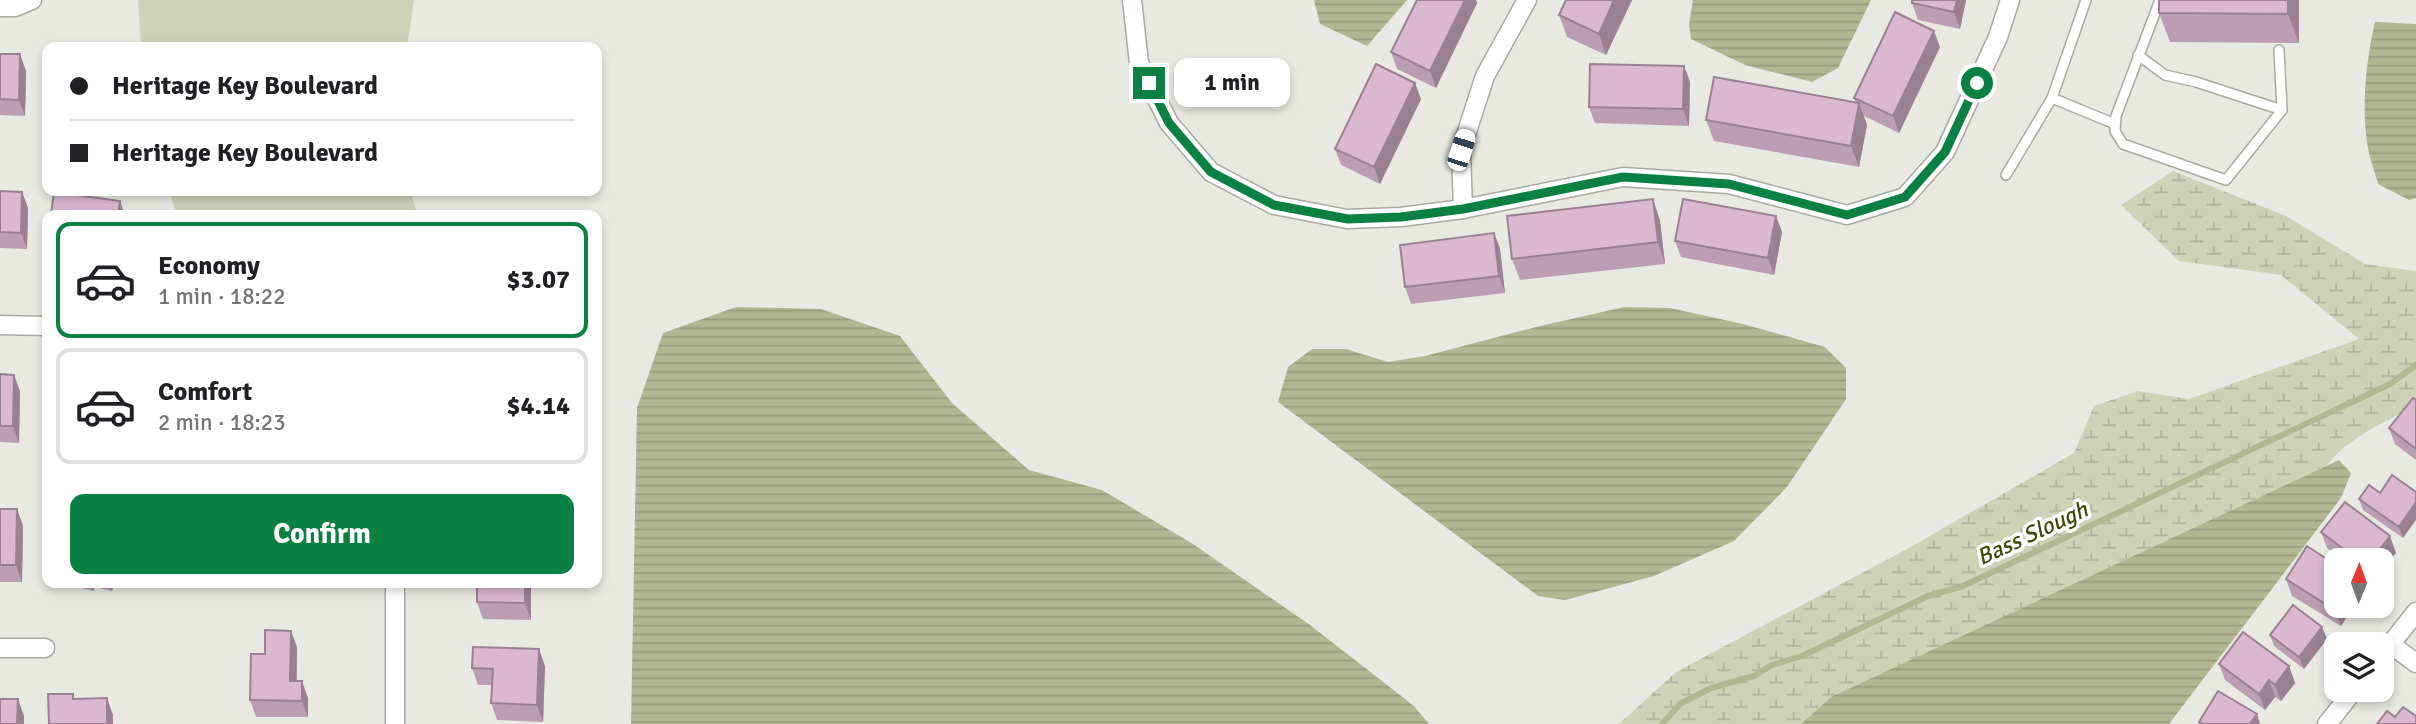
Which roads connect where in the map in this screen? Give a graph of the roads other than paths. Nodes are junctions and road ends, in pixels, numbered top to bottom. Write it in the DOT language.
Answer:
graph roads {
  1 [pos="32,0"];
  2 [pos="1132,0"];
  3 [pos="1527,0"];
  4 [pos="2010,0"];
  5 [pos="2086,0"];
  6 [pos="2160,0"];
  7 [pos="0,7"];
  8 [pos="2279,50"];
  9 [pos="2138,55"];
  10 [pos="2052,98"];
  11 [pos="2282,110"];
  12 [pos="2115,124"];
  13 [pos="2006,175"];
  14 [pos="1463,209"];
  15 [pos="0,325"];
  16 [pos="42,326"];
  17 [pos="395,588"];
  18 [pos="2416,612"];
  19 [pos="2394,640"];
  20 [pos="0,648"];
  21 [pos="45,648"];
  22 [pos="2394,653"];
  23 [pos="2416,663"];
  24 [pos="2344,702"];
  25 [pos="395,724"];
  26 [pos="2327,724"];
  1 -- 7 [label="street"];
  2 -- 14 [label="street"];
  3 -- 14 [label="street"];
  4 -- 14 [label="street"];
  5 -- 10 [label="lane"];
  6 -- 9 [label="lane"];
  8 -- 11 [label="lane"];
  9 -- 11 [label="lane"];
  9 -- 12 [label="lane"];
  10 -- 12 [label="lane"];
  10 -- 13 [label="lane"];
  11 -- 12 [label="lane"];
  15 -- 16 [label="street"];
  17 -- 25 [label="street"];
  18 -- 19 [label="street"];
  20 -- 21 [label="street"];
  22 -- 23 [label="street"];
  24 -- 26 [label="street"];
}
